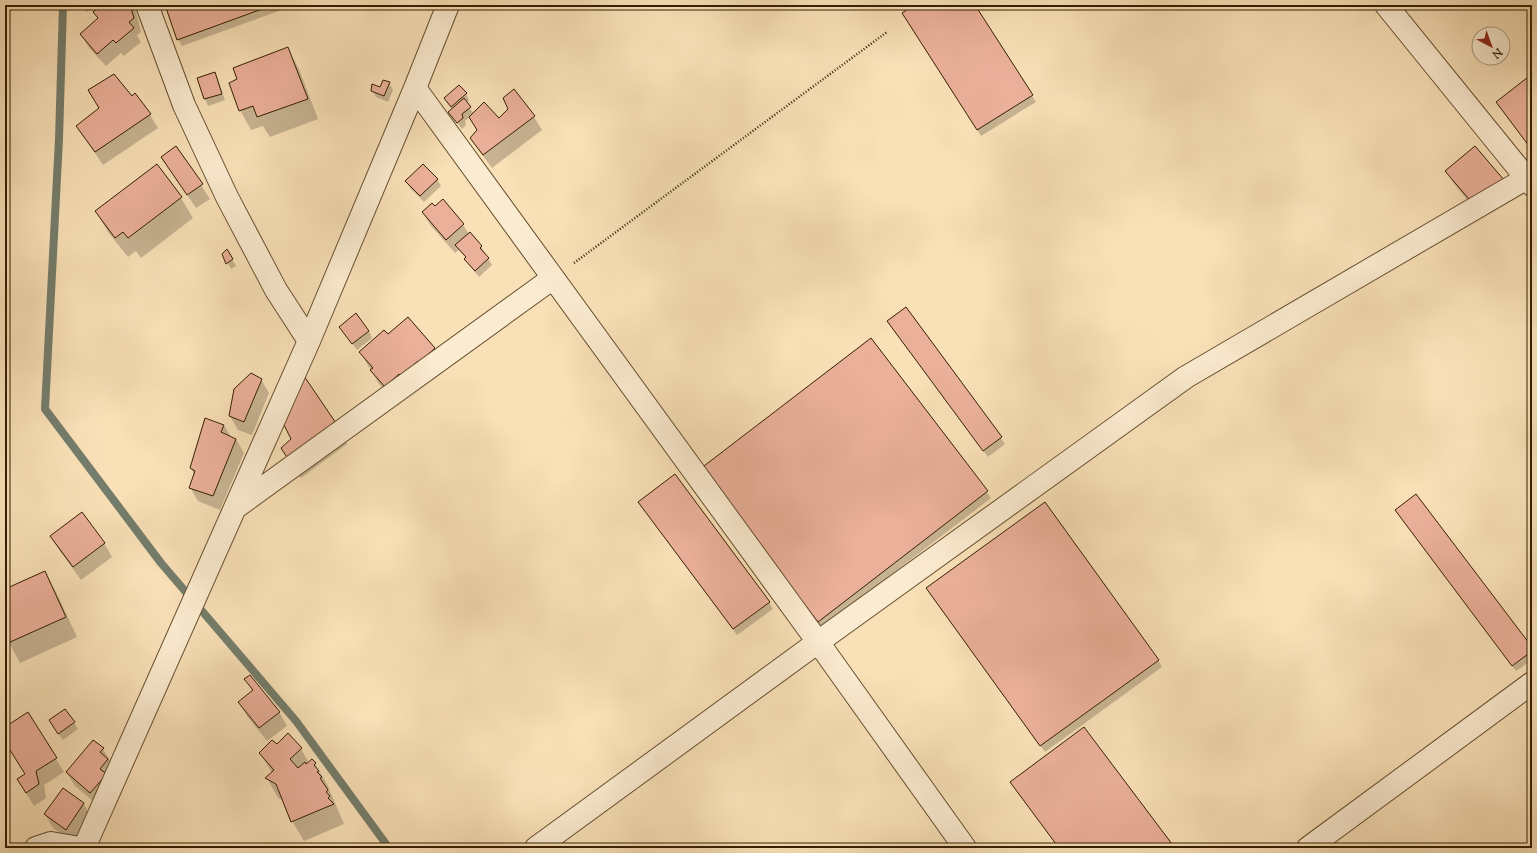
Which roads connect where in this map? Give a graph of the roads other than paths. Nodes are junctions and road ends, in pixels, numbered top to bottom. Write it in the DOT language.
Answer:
graph roads {
  1 [pos="146,5"];
  2 [pos="448,5"];
  3 [pos="1386,5"];
  4 [pos="415,88"];
  5 [pos="1530,179"];
  6 [pos="553,278"];
  7 [pos="309,341"];
  8 [pos="234,508"];
  9 [pos="818,642"];
  10 [pos="1532,683"];
  11 [pos="36,848"];
  12 [pos="80,848"];
  13 [pos="84,848"];
  14 [pos="536,848"];
  15 [pos="965,848"];
  16 [pos="1308,848"];
  1 -- 7 [label="street"];
  2 -- 4 [label="street"];
  3 -- 5 [label="street"];
  4 -- 6 [label="street"];
  4 -- 7 [label="street"];
  5 -- 9 [label="street"];
  6 -- 8 [label="street"];
  6 -- 9 [label="street"];
  7 -- 8 [label="street"];
  8 -- 13 [label="street"];
  9 -- 14 [label="street"];
  9 -- 15 [label="street"];
  10 -- 16 [label="street"];
  11 -- 12 [label="street"];
}
